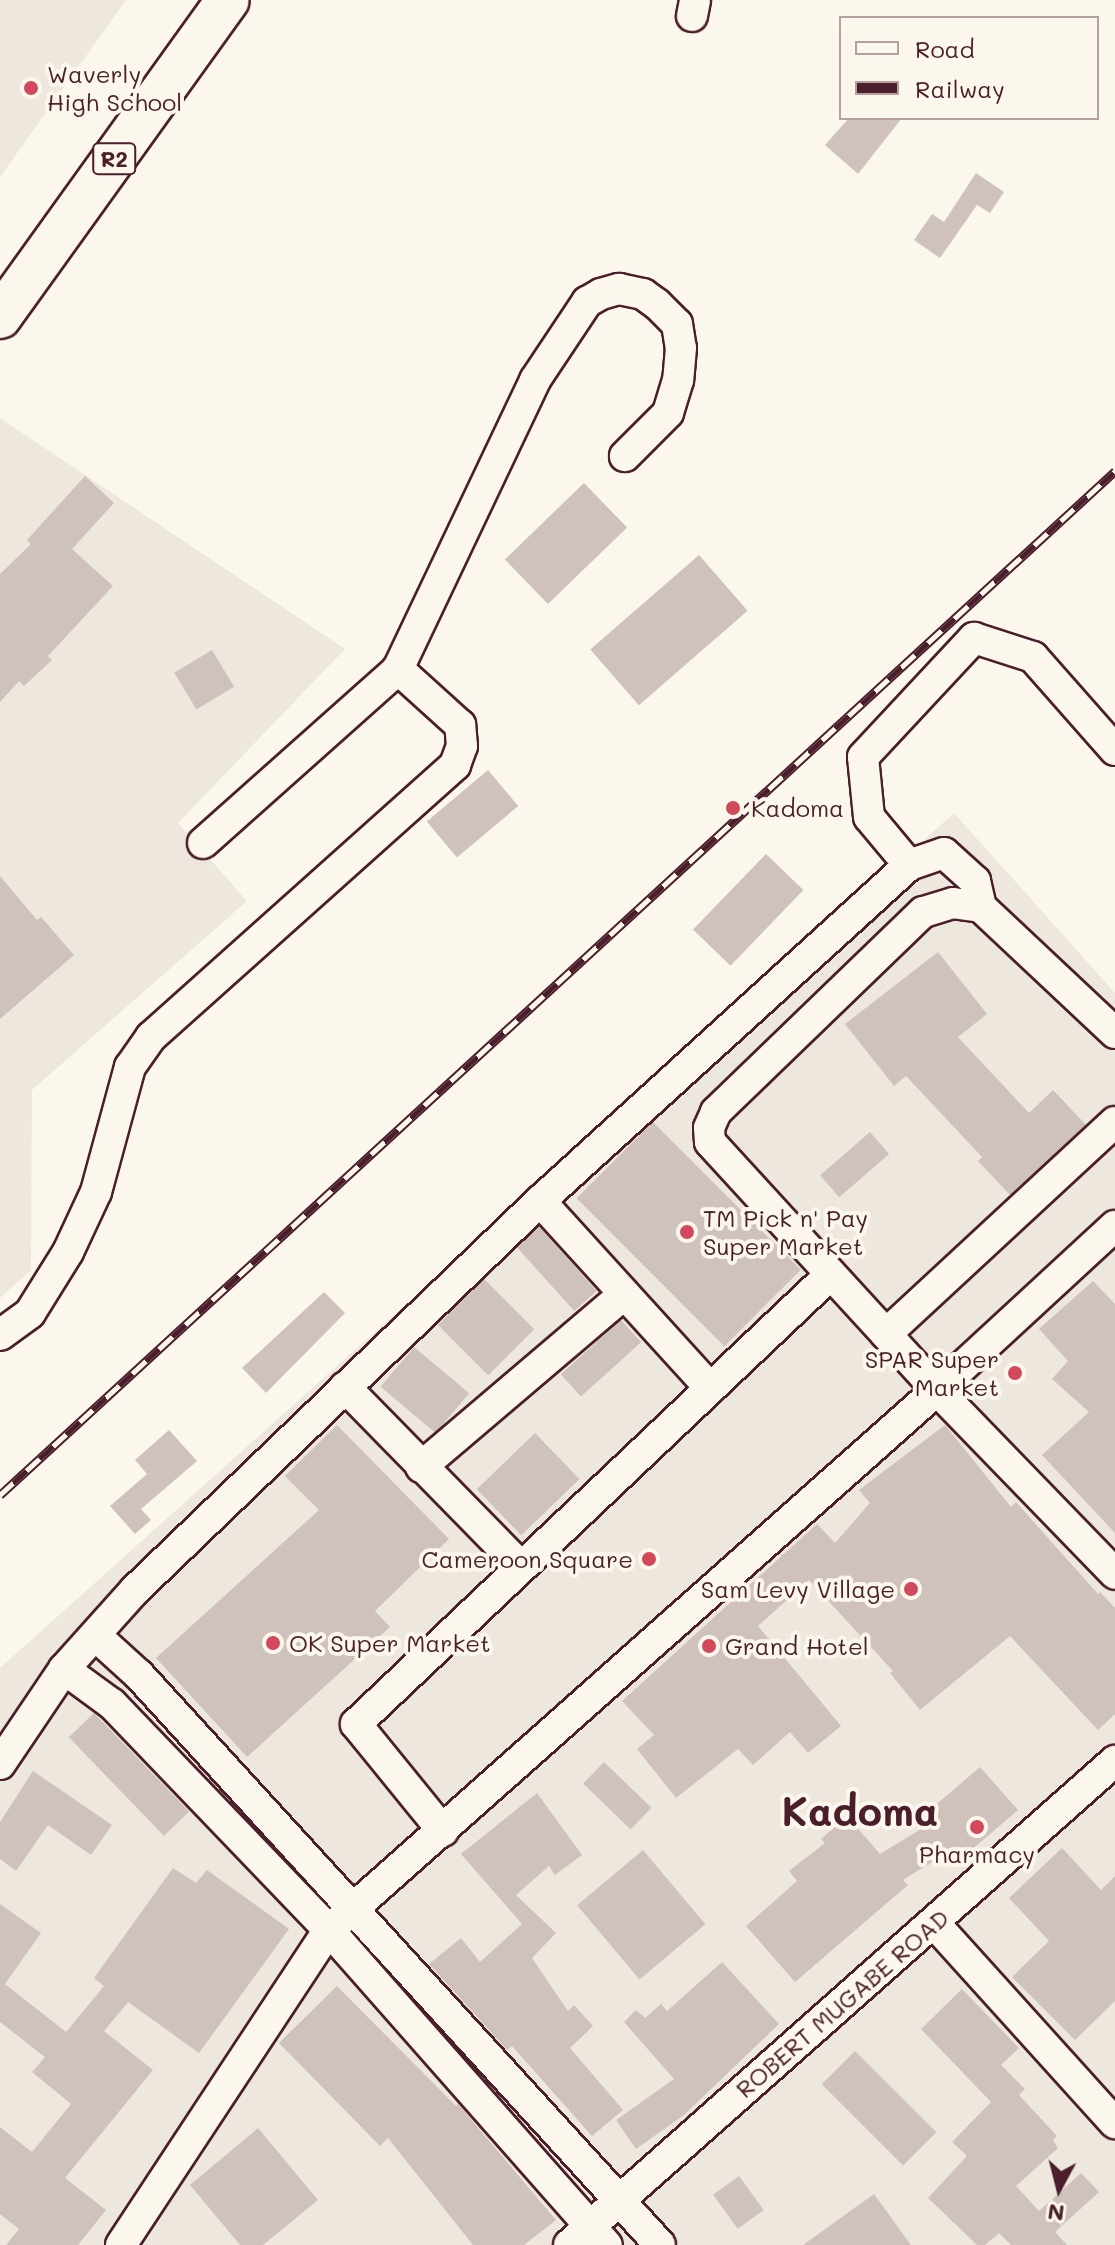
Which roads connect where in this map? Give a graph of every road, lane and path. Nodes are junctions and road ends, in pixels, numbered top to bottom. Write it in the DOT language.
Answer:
graph roads {
  1 [pos="228,0"];
  2 [pos="0,317"];
  3 [pos="625,456"];
  4 [pos="398,669"];
  5 [pos="1115,750"];
  6 [pos="203,843"];
  7 [pos="909,865"];
  8 [pos="981,907"];
  9 [pos="1115,1033"];
  10 [pos="1115,1122"];
  11 [pos="540,1201"];
  12 [pos="1115,1226"];
  13 [pos="831,1274"];
  14 [pos="624,1294"];
  15 [pos="886,1334"];
  16 [pos="0,1335"];
  17 [pos="345,1387"];
  18 [pos="710,1388"];
  19 [pos="937,1390"];
  20 [pos="421,1467"];
  21 [pos="521,1567"];
  22 [pos="1115,1574"];
  23 [pos="96,1636"];
  24 [pos="64,1669"];
  25 [pos="1115,1761"];
  26 [pos="0,1764"];
  27 [pos="443,1831"];
  28 [pos="351,1910"];
  29 [pos="934,1923"];
  30 [pos="329,1930"];
  31 [pos="1115,2123"];
  32 [pos="618,2198"];
  33 [pos="588,2239"];
  34 [pos="121,2245"];
  35 [pos="660,2245"];
  1 -- 2 [label="highway, R2"];
  3 -- 4 [label="street"];
  4 -- 6 [label="street"];
  4 -- 16 [label="street"];
  5 -- 7 [label="street"];
  7 -- 8 [label="street"];
  7 -- 11 [label="street"];
  8 -- 9 [label="street"];
  8 -- 13 [label="street"];
  10 -- 15 [label="street"];
  11 -- 14 [label="street"];
  11 -- 17 [label="street"];
  12 -- 19 [label="street"];
  13 -- 15 [label="street"];
  13 -- 18 [label="street"];
  14 -- 18 [label="street"];
  14 -- 20 [label="street"];
  15 -- 19 [label="street"];
  17 -- 20 [label="street"];
  17 -- 23 [label="street"];
  18 -- 21 [label="street"];
  19 -- 22 [label="street"];
  19 -- 27 [label="street"];
  20 -- 21 [label="street"];
  21 -- 27 [label="street"];
  23 -- 24 [label="street"];
  23 -- 28 [label="street"];
  24 -- 26 [label="street"];
  24 -- 30 [label="street"];
  25 -- 29 [label="street, ROBERT MUGABE ROAD"];
  27 -- 28 [label="street"];
  28 -- 30 [label="street"];
  28 -- 32 [label="street"];
  29 -- 31 [label="street"];
  29 -- 32 [label="street, ROBERT MUGABE ROAD"];
  30 -- 33 [label="street"];
  30 -- 34 [label="street"];
  32 -- 33 [label="street, ROBERT MUGABE ROAD"];
  32 -- 35 [label="street"];
}
